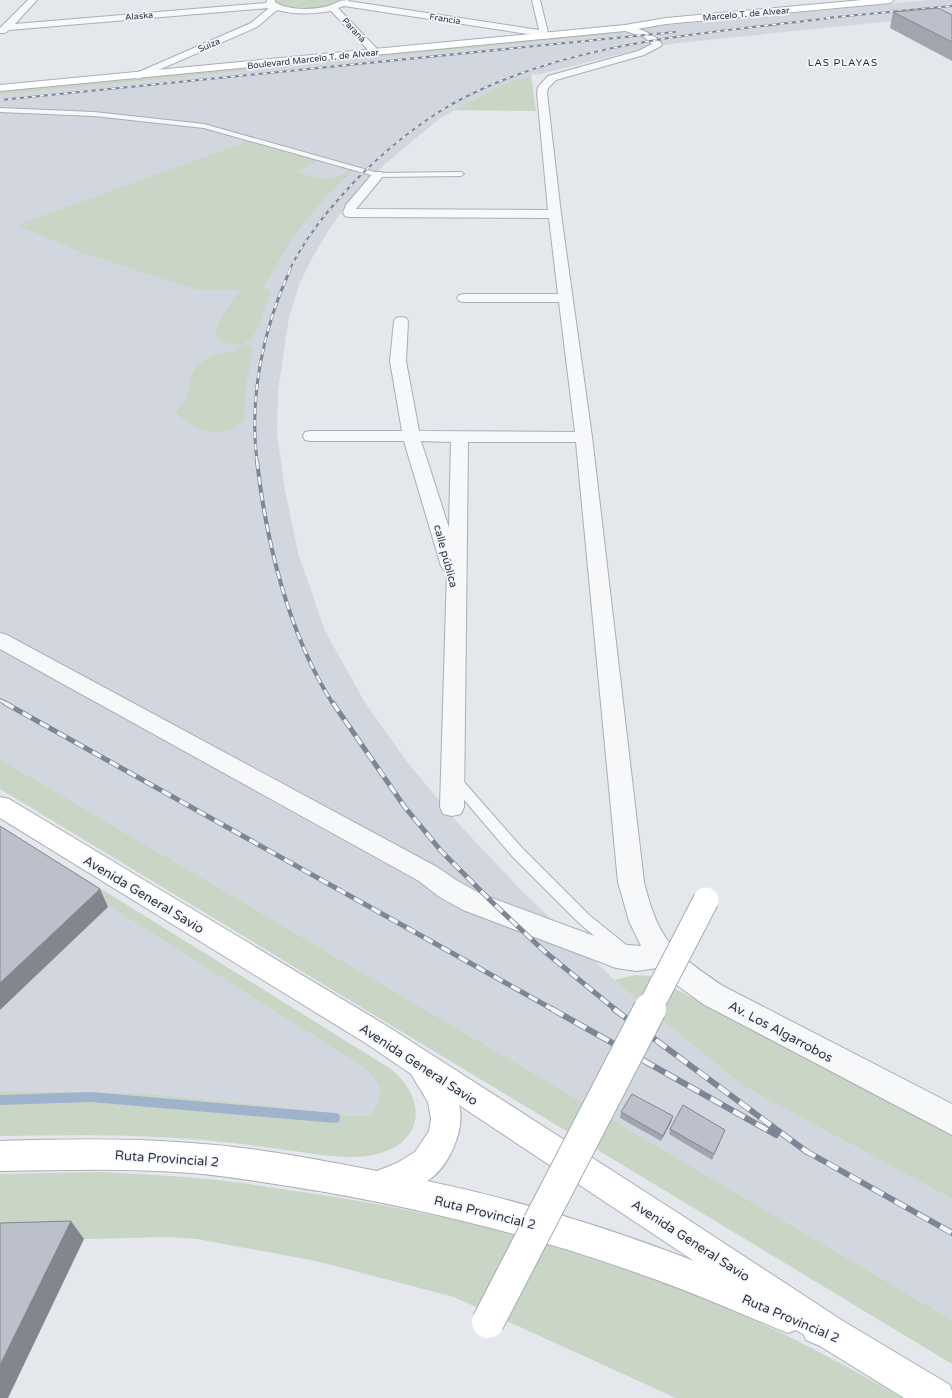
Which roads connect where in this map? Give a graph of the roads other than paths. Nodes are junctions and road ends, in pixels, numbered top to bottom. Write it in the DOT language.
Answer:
graph roads {
  1 [pos="33,0"];
  2 [pos="536,0"];
  3 [pos="890,0"];
  4 [pos="344,1"];
  5 [pos="273,4"];
  6 [pos="333,8"];
  7 [pos="625,28"];
  8 [pos="3,30"];
  9 [pos="545,35"];
  10 [pos="376,53"];
  11 [pos="138,76"];
  12 [pos="0,88"];
  13 [pos="0,110"];
  14 [pos="461,174"];
  15 [pos="378,175"];
  16 [pos="555,214"];
  17 [pos="464,298"];
  18 [pos="566,298"];
  19 [pos="401,321"];
  20 [pos="311,436"];
  21 [pos="411,436"];
  22 [pos="460,436"];
  23 [pos="584,437"];
  24 [pos="456,594"];
  25 [pos="0,640"];
  26 [pos="452,777"];
  27 [pos="0,806"];
  28 [pos="452,807"];
  29 [pos="706,900"];
  30 [pos="650,957"];
  31 [pos="419,1063"];
  32 [pos="952,1120"];
  33 [pos="0,1156"];
  34 [pos="377,1186"];
  35 [pos="488,1322"];
  36 [pos="831,1333"];
  37 [pos="937,1398"];
  1 -- 8 [label="street"];
  2 -- 9 [label="street"];
  3 -- 7 [label="main road, Marcelo T. de Alvear"];
  4 -- 6 [label="street"];
  4 -- 9 [label="street, Francia"];
  5 -- 6 [label="street, Alaska"];
  5 -- 8 [label="street, Alaska"];
  5 -- 11 [label="street, Suiza"];
  6 -- 10 [label="street, Paraná"];
  7 -- 9 [label="main road, Boulevard Marcelo T. de Alvear"];
  7 -- 16 [label="street, Av. Los Algarrobos"];
  9 -- 10 [label="main road, Boulevard Marcelo T. de Alvear"];
  10 -- 11 [label="main road, Boulevard Marcelo T. de Alvear"];
  11 -- 12 [label="main road, Boulevard Marcelo T. de Alvear"];
  13 -- 15 [label="lane"];
  14 -- 15 [label="lane"];
  15 -- 16 [label="street"];
  16 -- 18 [label="street, Av. Los Algarrobos"];
  17 -- 18 [label="street"];
  18 -- 23 [label="street, Av. Los Algarrobos"];
  19 -- 21 [label="street, calle pública"];
  20 -- 21 [label="street"];
  21 -- 22 [label="street"];
  21 -- 24 [label="street, calle pública"];
  22 -- 23 [label="street"];
  22 -- 24 [label="street, calle pública"];
  23 -- 30 [label="street, Av. Los Algarrobos"];
  24 -- 26 [label="street"];
  25 -- 30 [label="street"];
  26 -- 28 [label="street"];
  26 -- 30 [label="lane"];
  27 -- 31 [label="main road, Avenida General Savio"];
  29 -- 35 [label="main road, bridge"];
  30 -- 32 [label="street, Av. Los Algarrobos"];
  31 -- 34 [label="main road"];
  31 -- 36 [label="main road, Avenida General Savio"];
  33 -- 34 [label="main road, Ruta Provincial 2"];
  34 -- 36 [label="main road, Ruta Provincial 2"];
  36 -- 37 [label="main road, Ruta Provincial 2"];
}
